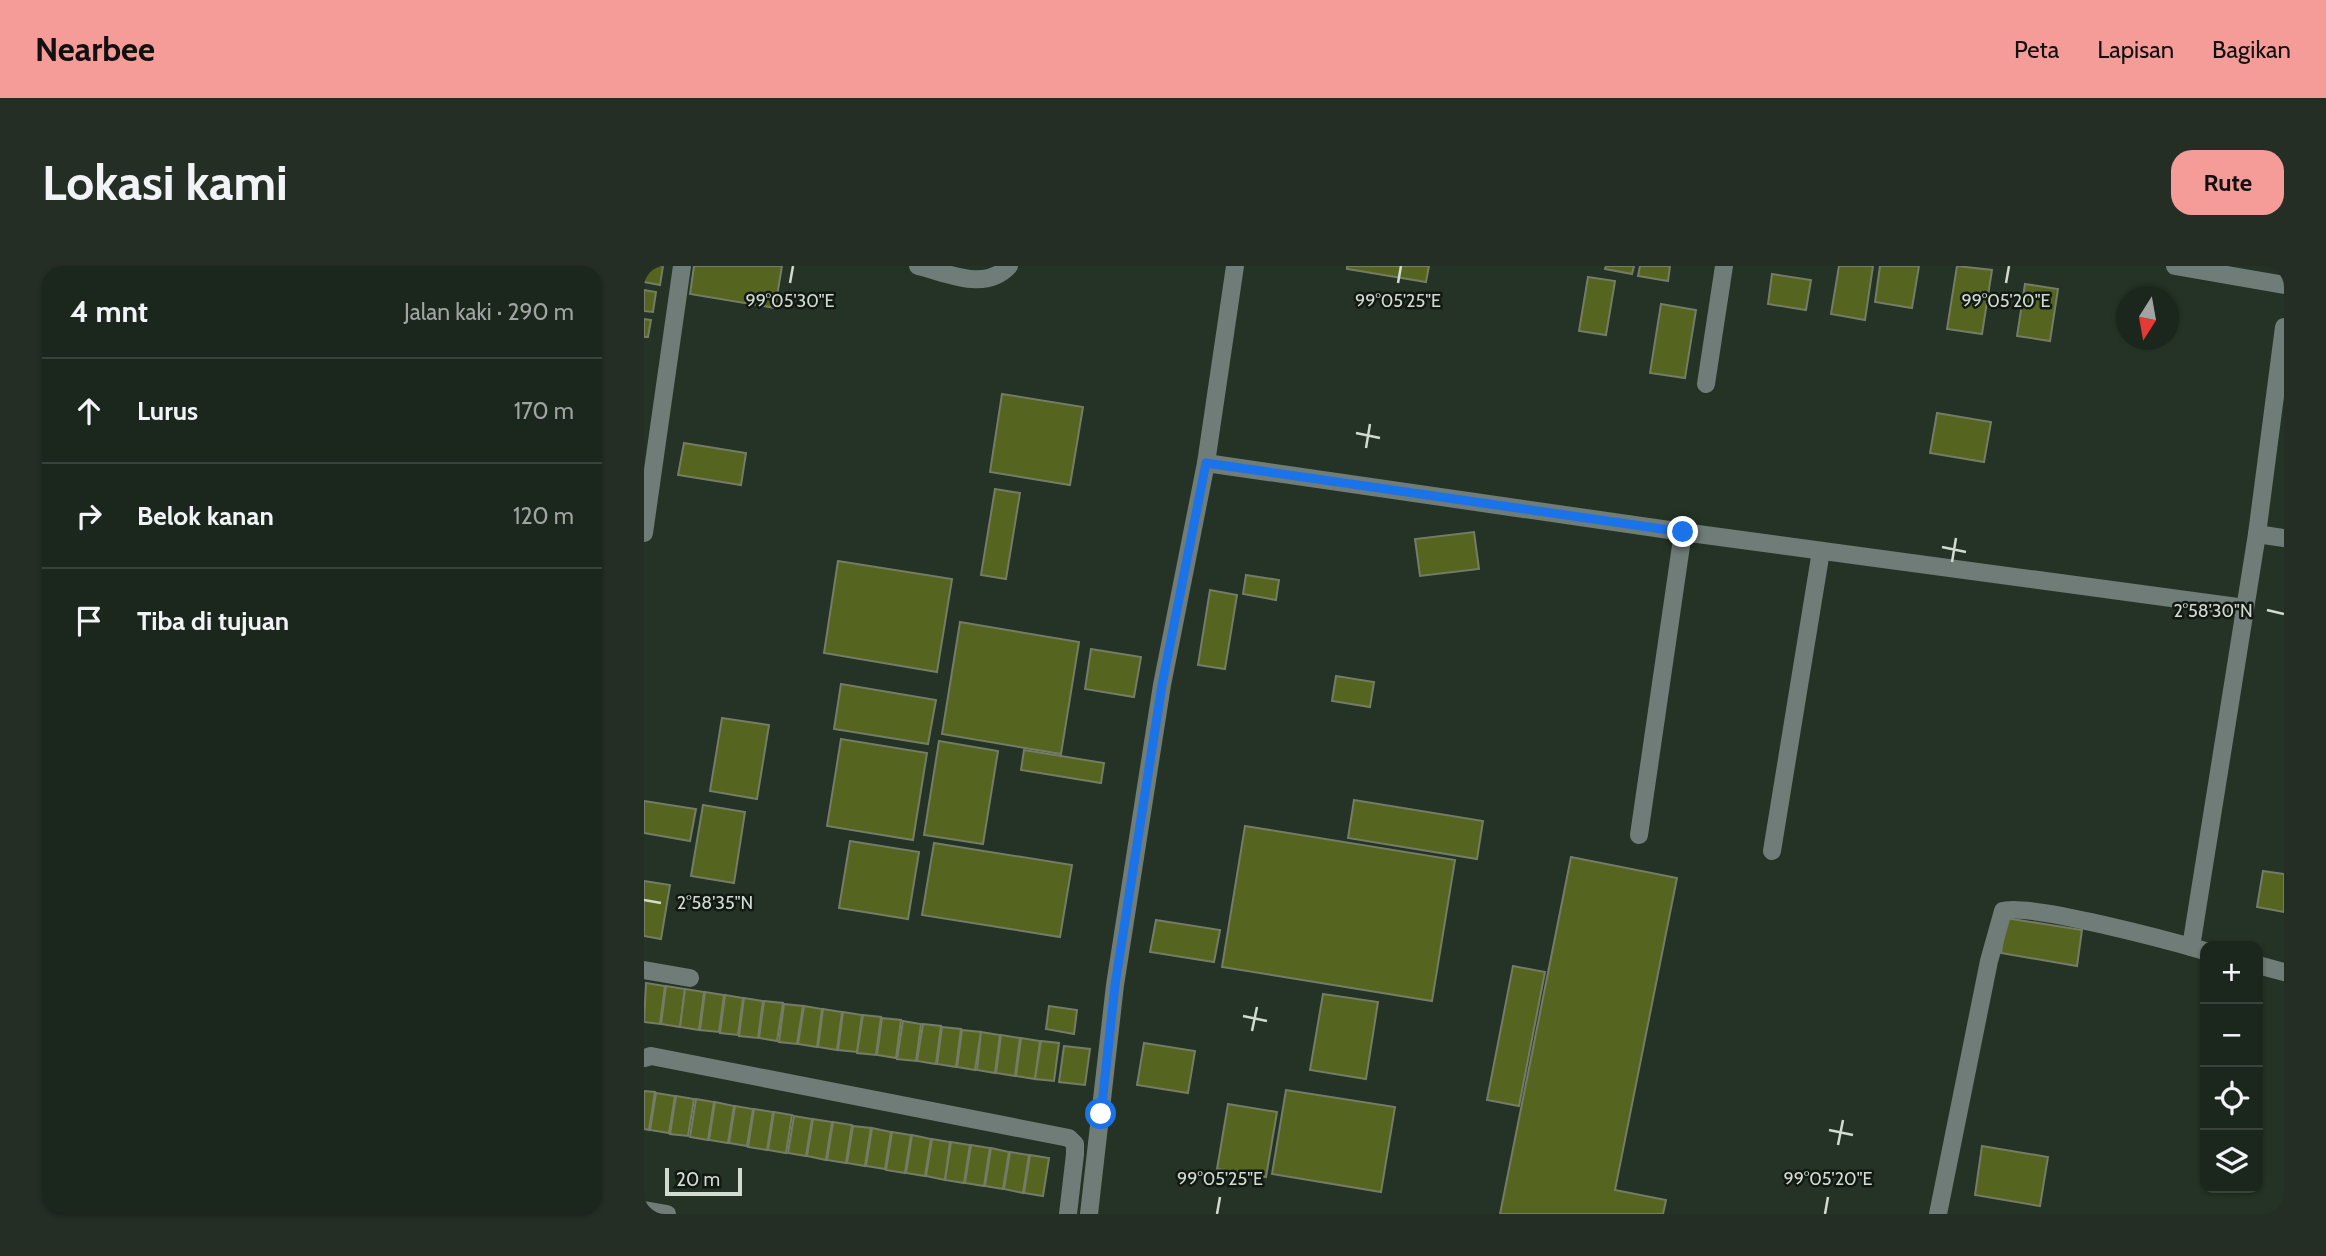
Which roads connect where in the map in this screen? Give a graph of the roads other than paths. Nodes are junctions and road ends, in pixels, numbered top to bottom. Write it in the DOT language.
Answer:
graph roads {
  1 [pos="682,266"];
  2 [pos="918,266"];
  3 [pos="1009,266"];
  4 [pos="1235,266"];
  5 [pos="1724,266"];
  6 [pos="2175,266"];
  7 [pos="2284,285"];
  8 [pos="2284,327"];
  9 [pos="1706,384"];
  10 [pos="1206,463"];
  11 [pos="1683,532"];
  12 [pos="644,533"];
  13 [pos="2257,534"];
  14 [pos="2284,538"];
  15 [pos="1822,551"];
  16 [pos="2245,608"];
  17 [pos="1639,835"];
  18 [pos="1772,851"];
  19 [pos="2198,949"];
  20 [pos="2263,966"];
  21 [pos="644,970"];
  22 [pos="2284,972"];
  23 [pos="690,978"];
  24 [pos="644,1058"];
  25 [pos="644,1210"];
  26 [pos="667,1214"];
  27 [pos="1068,1214"];
  28 [pos="1089,1214"];
  29 [pos="1938,1214"];
  1 -- 12 [label="street"];
  2 -- 3 [label="street"];
  4 -- 10 [label="street"];
  5 -- 9 [label="street"];
  6 -- 7 [label="street"];
  8 -- 13 [label="street"];
  10 -- 11 [label="street"];
  10 -- 28 [label="street"];
  11 -- 15 [label="street"];
  11 -- 17 [label="street"];
  13 -- 14 [label="street"];
  13 -- 16 [label="street"];
  15 -- 16 [label="street"];
  15 -- 18 [label="street"];
  16 -- 19 [label="street"];
  19 -- 29 [label="street"];
  20 -- 22 [label="street"];
  21 -- 23 [label="street"];
  24 -- 27 [label="street"];
  25 -- 26 [label="street"];
}
